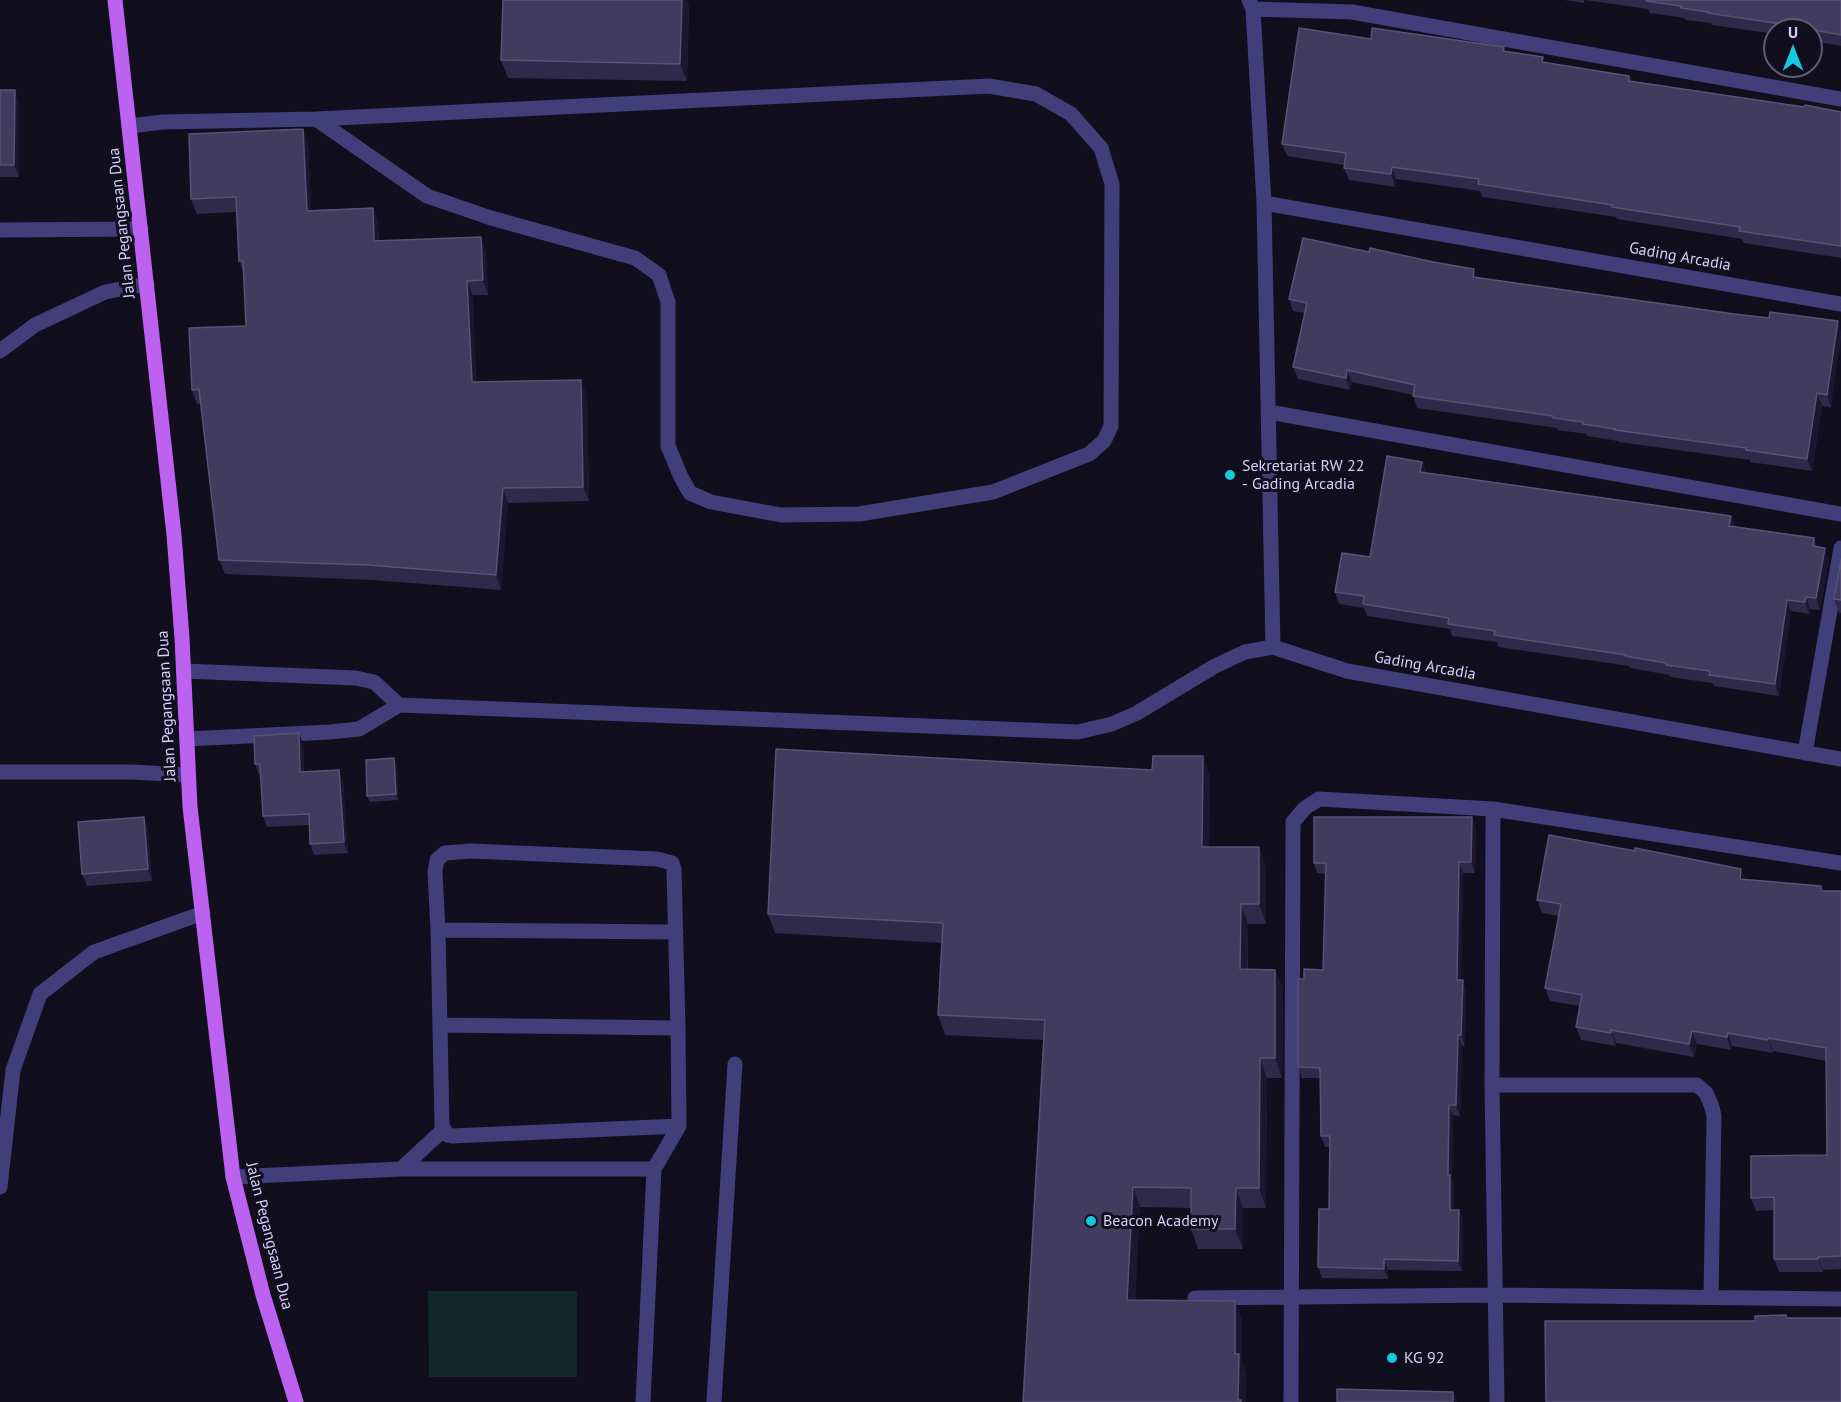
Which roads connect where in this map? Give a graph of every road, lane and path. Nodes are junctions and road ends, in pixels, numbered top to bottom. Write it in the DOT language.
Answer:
graph roads {
  1 [pos="115,0"];
  2 [pos="1366,0"];
  3 [pos="1251,4"];
  4 [pos="1352,12"];
  5 [pos="1841,99"];
  6 [pos="316,119"];
  7 [pos="129,126"];
  8 [pos="1264,203"];
  9 [pos="141,229"];
  10 [pos="0,230"];
  11 [pos="147,284"];
  12 [pos="1841,304"];
  13 [pos="0,351"];
  14 [pos="1269,412"];
  15 [pos="1841,514"];
  16 [pos="1841,548"];
  17 [pos="1273,647"];
  18 [pos="184,671"];
  19 [pos="399,705"];
  20 [pos="187,739"];
  21 [pos="1805,753"];
  22 [pos="1841,759"];
  23 [pos="0,772"];
  24 [pos="187,775"];
  25 [pos="1493,809"];
  26 [pos="1841,863"];
  27 [pos="203,913"];
  28 [pos="438,930"];
  29 [pos="676,932"];
  30 [pos="441,1025"];
  31 [pos="678,1028"];
  32 [pos="735,1064"];
  33 [pos="1492,1085"];
  34 [pos="679,1126"];
  35 [pos="443,1130"];
  36 [pos="401,1169"];
  37 [pos="654,1169"];
  38 [pos="233,1177"];
  39 [pos="0,1187"];
  40 [pos="1496,1295"];
  41 [pos="1292,1296"];
  42 [pos="1711,1297"];
  43 [pos="1195,1298"];
  44 [pos="1841,1299"];
  45 [pos="296,1402"];
  46 [pos="643,1402"];
  47 [pos="714,1402"];
  48 [pos="1291,1402"];
  49 [pos="1497,1402"];
  1 -- 7 [label="main road, Jalan Pegangsaan Dua"];
  2 -- 4 [label="street"];
  3 -- 4 [label="street"];
  3 -- 8 [label="street"];
  4 -- 5 [label="street"];
  6 -- 6 [label="street"];
  6 -- 7 [label="street"];
  7 -- 9 [label="main road, Jalan Pegangsaan Dua"];
  8 -- 12 [label="street, Gading Arcadia"];
  8 -- 14 [label="street"];
  9 -- 10 [label="street"];
  9 -- 11 [label="main road, Jalan Pegangsaan Dua"];
  11 -- 13 [label="street"];
  11 -- 18 [label="main road, Jalan Pegangsaan Dua"];
  14 -- 15 [label="street"];
  14 -- 17 [label="street"];
  16 -- 21 [label="street"];
  17 -- 19 [label="street"];
  17 -- 21 [label="street, Gading Arcadia"];
  18 -- 19 [label="street"];
  18 -- 20 [label="main road, Jalan Pegangsaan Dua"];
  19 -- 20 [label="street"];
  20 -- 24 [label="main road, Jalan Pegangsaan Dua"];
  21 -- 22 [label="street, Gading Arcadia"];
  23 -- 24 [label="street"];
  24 -- 27 [label="main road, Jalan Pegangsaan Dua"];
  25 -- 26 [label="street"];
  25 -- 33 [label="street"];
  25 -- 41 [label="street"];
  27 -- 38 [label="main road, Jalan Pegangsaan Dua"];
  27 -- 39 [label="street"];
  28 -- 29 [label="street"];
  28 -- 29 [label="street"];
  28 -- 30 [label="street"];
  29 -- 31 [label="street"];
  30 -- 31 [label="street"];
  30 -- 35 [label="street"];
  31 -- 34 [label="street"];
  32 -- 47 [label="street"];
  33 -- 40 [label="street"];
  33 -- 42 [label="street"];
  34 -- 35 [label="street"];
  34 -- 37 [label="street"];
  35 -- 36 [label="street"];
  36 -- 37 [label="street"];
  36 -- 38 [label="street"];
  37 -- 46 [label="street"];
  38 -- 45 [label="main road, Jalan Pegangsaan Dua"];
  40 -- 41 [label="street"];
  40 -- 42 [label="street"];
  40 -- 49 [label="street"];
  41 -- 43 [label="street"];
  41 -- 48 [label="street"];
  42 -- 44 [label="street"];
}
